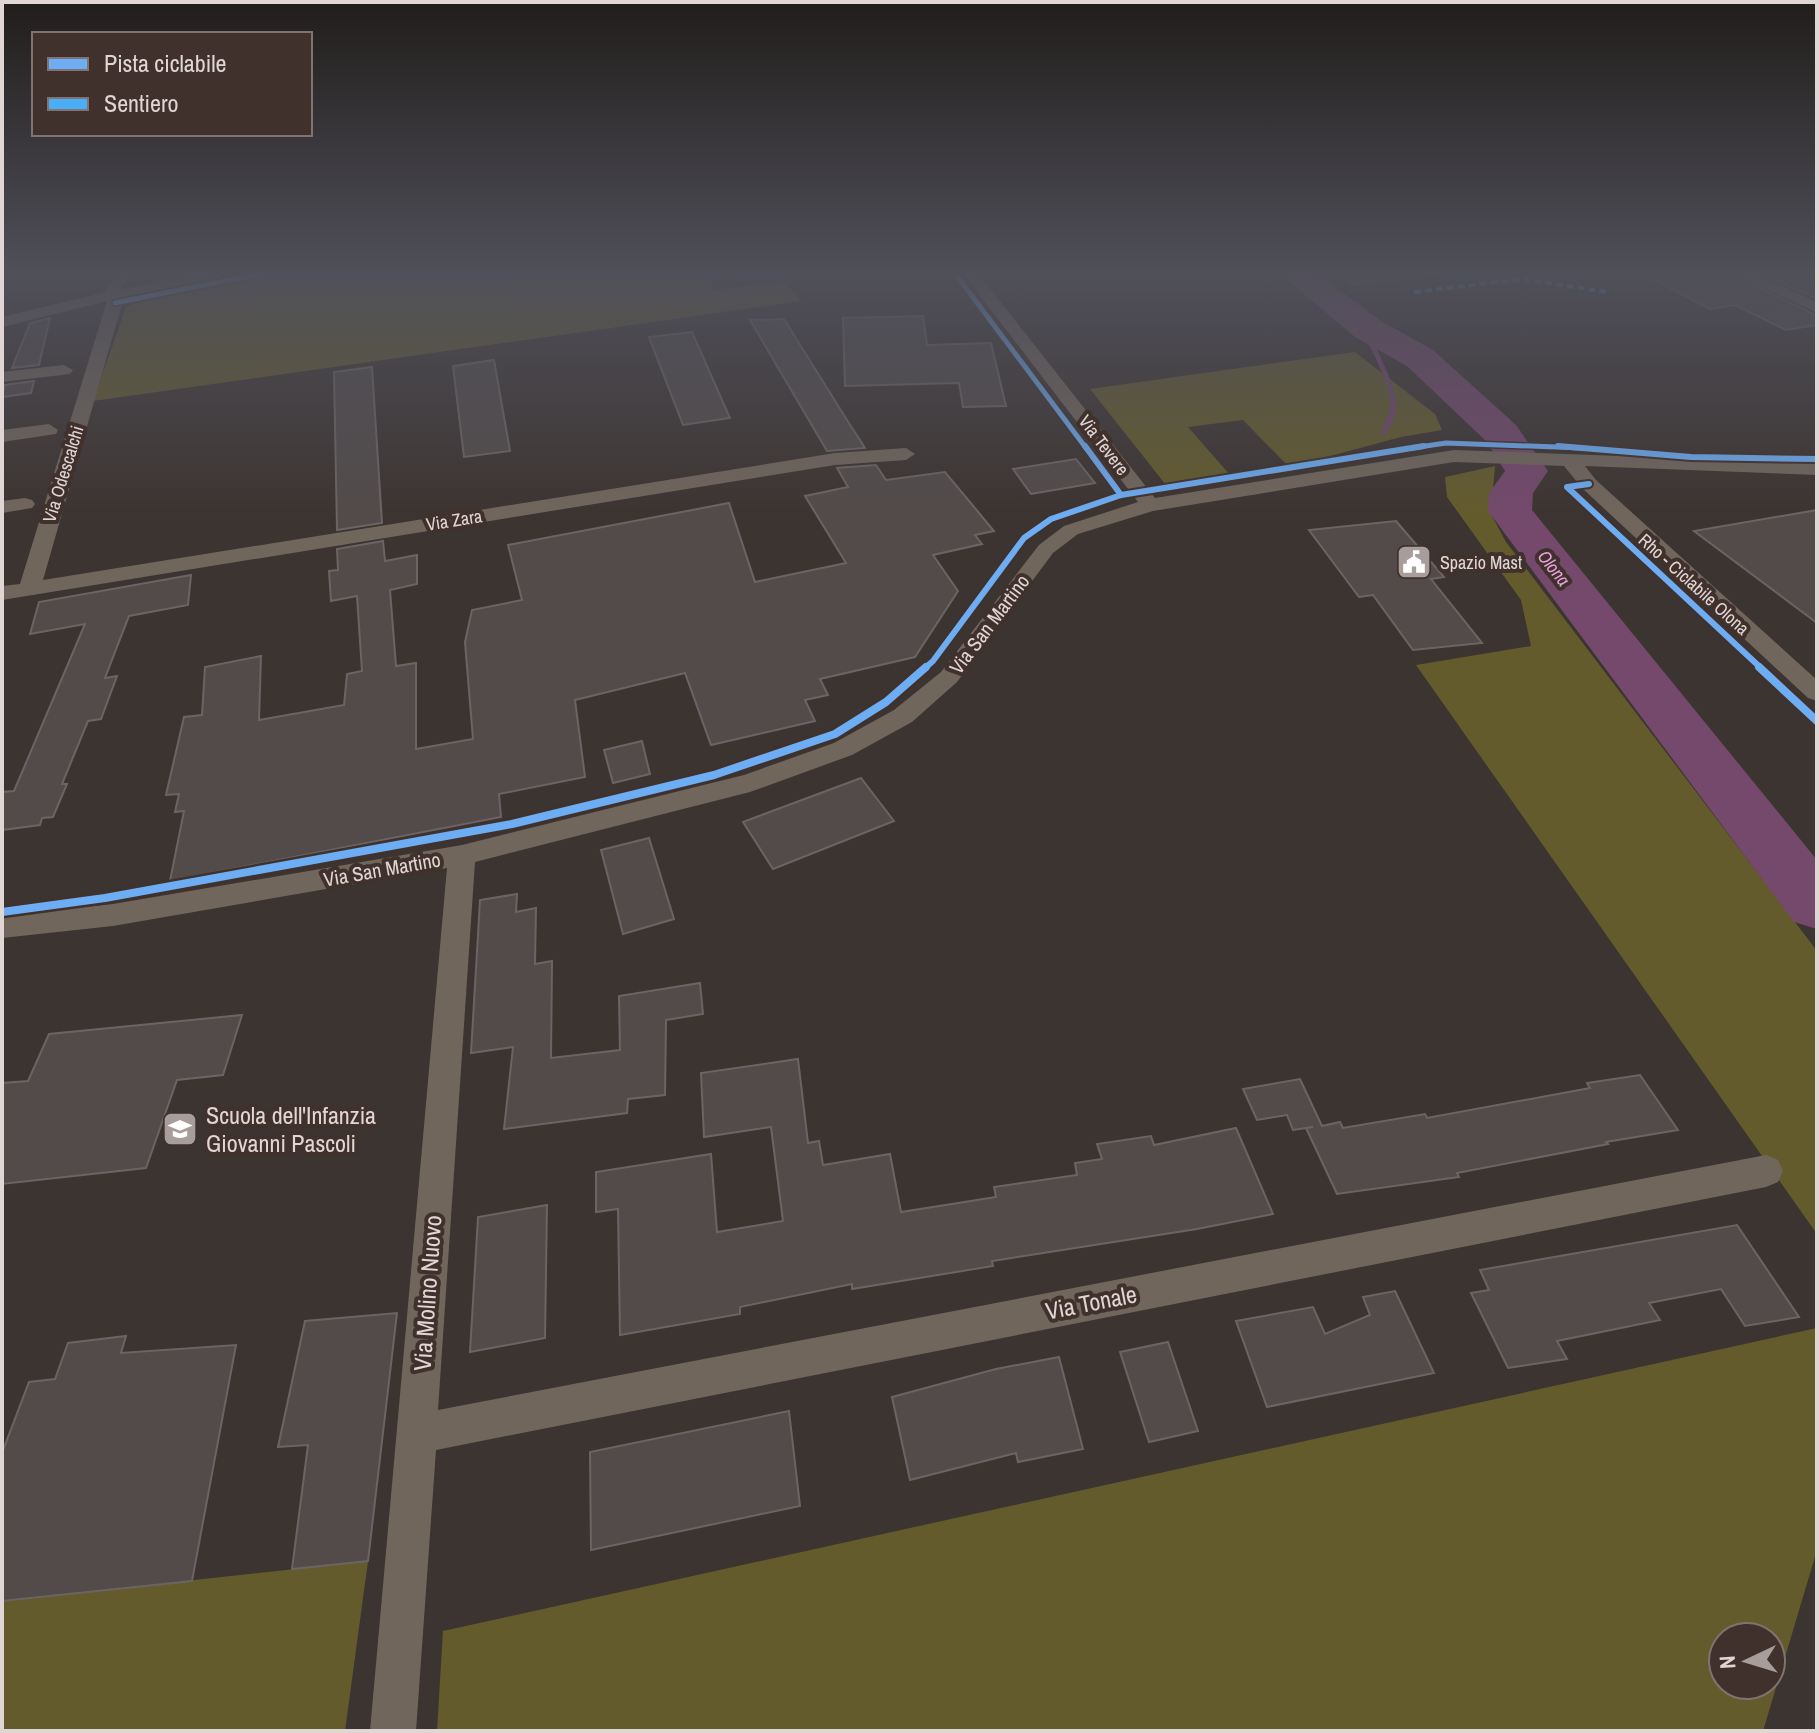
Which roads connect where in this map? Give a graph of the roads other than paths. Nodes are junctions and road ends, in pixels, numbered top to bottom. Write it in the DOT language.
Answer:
graph roads {
  1 [pos="100,353"];
  2 [pos="1032,353"];
  3 [pos="64,370"];
  4 [pos="2,377"];
  5 [pos="49,430"];
  6 [pos="2,436"];
  7 [pos="906,454"];
  8 [pos="1568,458"];
  9 [pos="1817,469"];
  10 [pos="25,504"];
  11 [pos="1150,505"];
  12 [pos="2,507"];
  13 [pos="29,589"];
  14 [pos="2,593"];
  15 [pos="1817,693"];
  16 [pos="462,855"];
  17 [pos="82,919"];
  18 [pos="2,927"];
  19 [pos="2,945"];
  20 [pos="1766,1171"];
  21 [pos="416,1434"];
  22 [pos="393,1731"];
  1 -- 13 [label="street, Via Odescalchi"];
  2 -- 11 [label="street, Via Tevere"];
  3 -- 4 [label="street"];
  5 -- 6 [label="street"];
  7 -- 13 [label="street, Via Zara"];
  8 -- 9 [label="street, Via San Martino"];
  8 -- 11 [label="street, Via San Martino"];
  8 -- 15 [label="street"];
  10 -- 12 [label="street"];
  11 -- 16 [label="street, Via San Martino"];
  13 -- 14 [label="street, Via Zara"];
  16 -- 17 [label="street, Via San Martino"];
  16 -- 21 [label="street, Via Molino Nuovo"];
  17 -- 18 [label="street, Via San Martino"];
  17 -- 19 [label="street, Via San Martino"];
  20 -- 21 [label="street, Via Tonale"];
  21 -- 22 [label="street, Via Molino Nuovo"];
}
